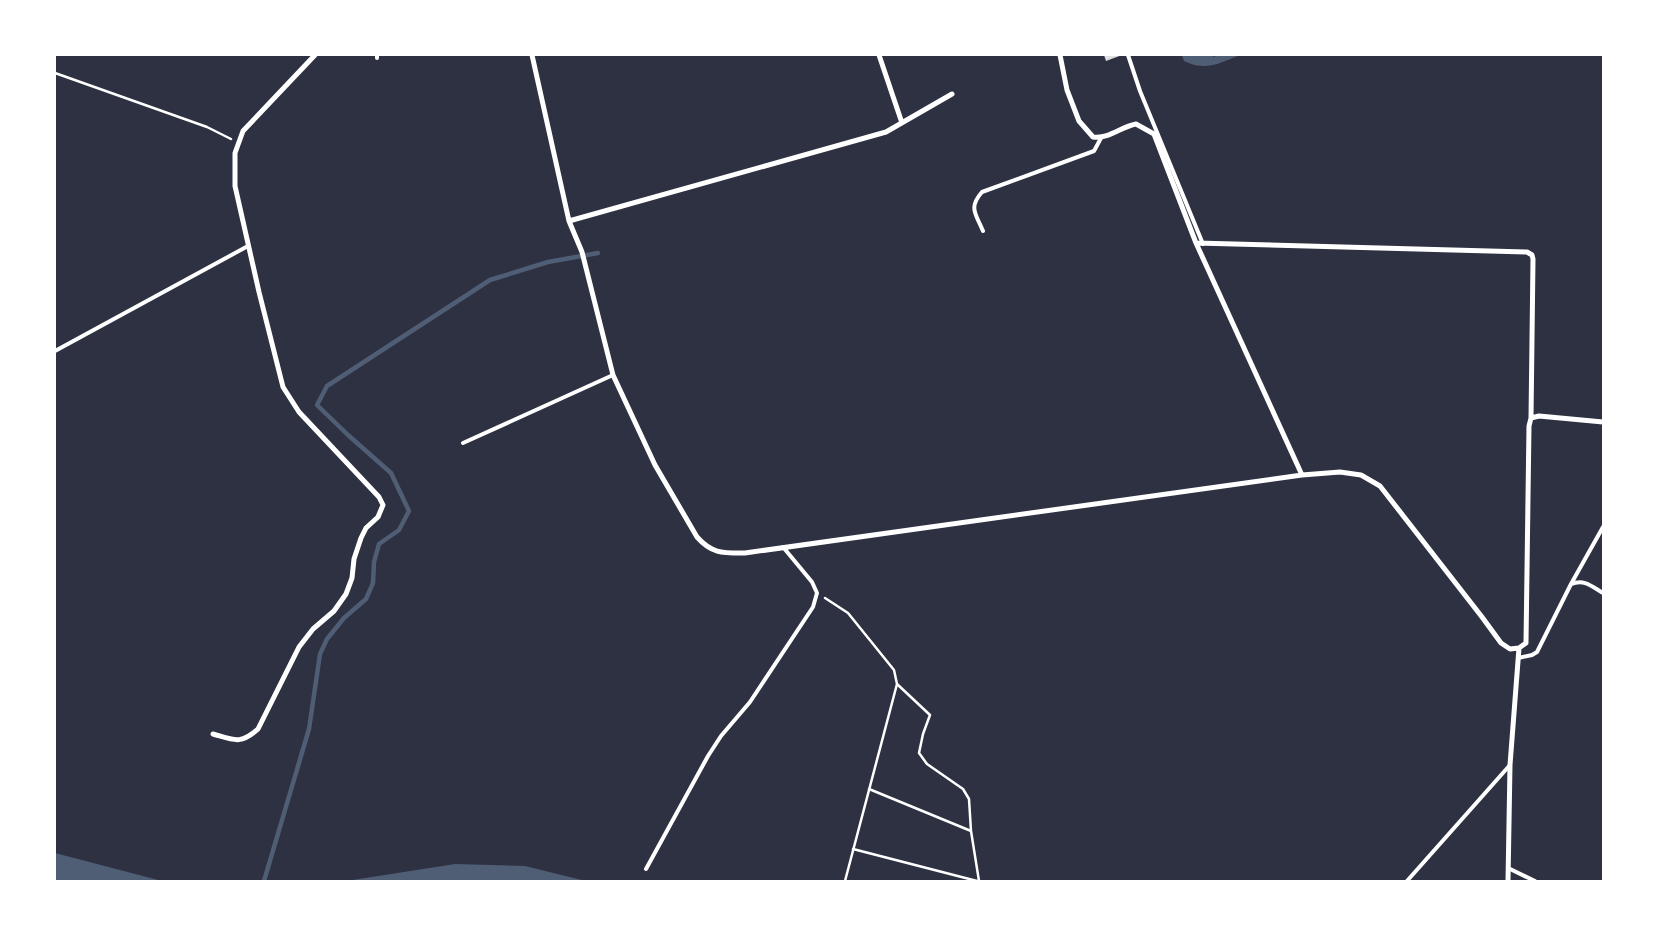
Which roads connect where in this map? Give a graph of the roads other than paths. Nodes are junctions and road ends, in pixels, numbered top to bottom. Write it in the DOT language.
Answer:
graph roads {
  1 [pos="315,55"];
  2 [pos="532,55"];
  3 [pos="879,55"];
  4 [pos="1060,55"];
  5 [pos="1128,55"];
  6 [pos="952,94"];
  7 [pos="902,123"];
  8 [pos="1101,138"];
  9 [pos="569,220"];
  10 [pos="983,231"];
  11 [pos="1196,244"];
  12 [pos="1203,244"];
  13 [pos="248,246"];
  14 [pos="55,351"];
  15 [pos="613,375"];
  16 [pos="1532,418"];
  17 [pos="1603,422"];
  18 [pos="463,443"];
  19 [pos="1302,475"];
  20 [pos="1603,528"];
  21 [pos="783,547"];
  22 [pos="1571,584"];
  23 [pos="1603,593"];
  24 [pos="1519,648"];
  25 [pos="1518,658"];
  26 [pos="213,734"];
  27 [pos="1510,765"];
  28 [pos="1508,868"];
  29 [pos="646,869"];
  30 [pos="1407,881"];
  31 [pos="1508,881"];
  32 [pos="1535,881"];
  1 -- 13 [label="street"];
  2 -- 9 [label="street"];
  3 -- 7 [label="street"];
  4 -- 8 [label="street"];
  5 -- 12 [label="lane"];
  6 -- 7 [label="street"];
  7 -- 9 [label="street"];
  8 -- 10 [label="lane"];
  8 -- 11 [label="street"];
  9 -- 15 [label="street"];
  11 -- 12 [label="street"];
  11 -- 19 [label="street"];
  12 -- 16 [label="street"];
  13 -- 14 [label="lane"];
  13 -- 26 [label="street"];
  15 -- 18 [label="lane"];
  15 -- 21 [label="street"];
  16 -- 17 [label="street"];
  16 -- 24 [label="street"];
  19 -- 21 [label="street"];
  19 -- 24 [label="street"];
  20 -- 22 [label="lane"];
  21 -- 29 [label="lane"];
  22 -- 23 [label="lane"];
  22 -- 25 [label="lane"];
  24 -- 25 [label="street"];
  25 -- 27 [label="street"];
  27 -- 28 [label="street"];
  27 -- 30 [label="lane"];
  28 -- 31 [label="street"];
  28 -- 32 [label="lane"];
}
